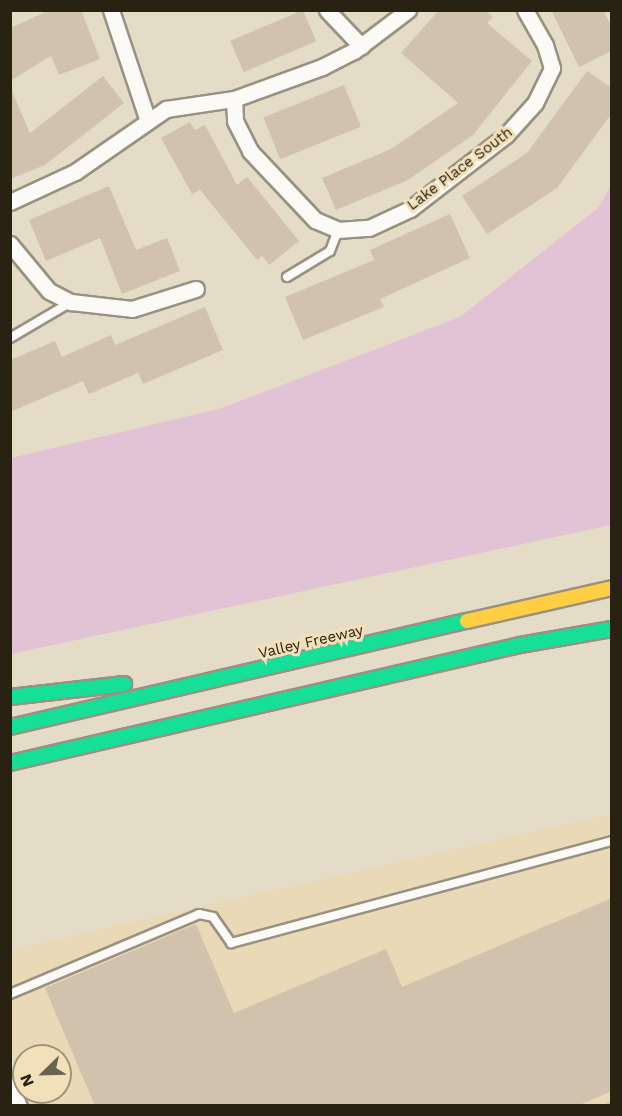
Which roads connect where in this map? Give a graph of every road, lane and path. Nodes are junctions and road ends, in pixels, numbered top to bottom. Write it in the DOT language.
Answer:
graph roads {
  1 [pos="111,10"];
  2 [pos="327,10"];
  3 [pos="408,10"];
  4 [pos="525,10"];
  5 [pos="361,46"];
  6 [pos="234,99"];
  7 [pos="147,118"];
  8 [pos="10,202"];
  9 [pos="338,230"];
  10 [pos="10,244"];
  11 [pos="287,277"];
  12 [pos="196,289"];
  13 [pos="71,302"];
  14 [pos="10,338"];
  15 [pos="612,573"];
  16 [pos="612,588"];
  17 [pos="612,629"];
  18 [pos="135,681"];
  19 [pos="10,697"];
  20 [pos="10,711"];
  21 [pos="10,727"];
  22 [pos="10,763"];
  23 [pos="612,841"];
  24 [pos="10,994"];
  25 [pos="10,1085"];
  26 [pos="19,1106"];
  1 -- 7 [label="street"];
  2 -- 5 [label="street"];
  3 -- 5 [label="street"];
  4 -- 9 [label="street, Lake Place South"];
  5 -- 6 [label="street"];
  6 -- 7 [label="street"];
  6 -- 9 [label="street"];
  7 -- 8 [label="street"];
  9 -- 11 [label="lane"];
  10 -- 13 [label="street"];
  12 -- 13 [label="street"];
  13 -- 14 [label="lane"];
  15 -- 18 [label="highway, Valley Freeway"];
  16 -- 21 [label="highway"];
  17 -- 22 [label="highway"];
  18 -- 19 [label="highway"];
  18 -- 20 [label="highway, Valley Freeway"];
  23 -- 24 [label="lane"];
  25 -- 26 [label="street"];
}
